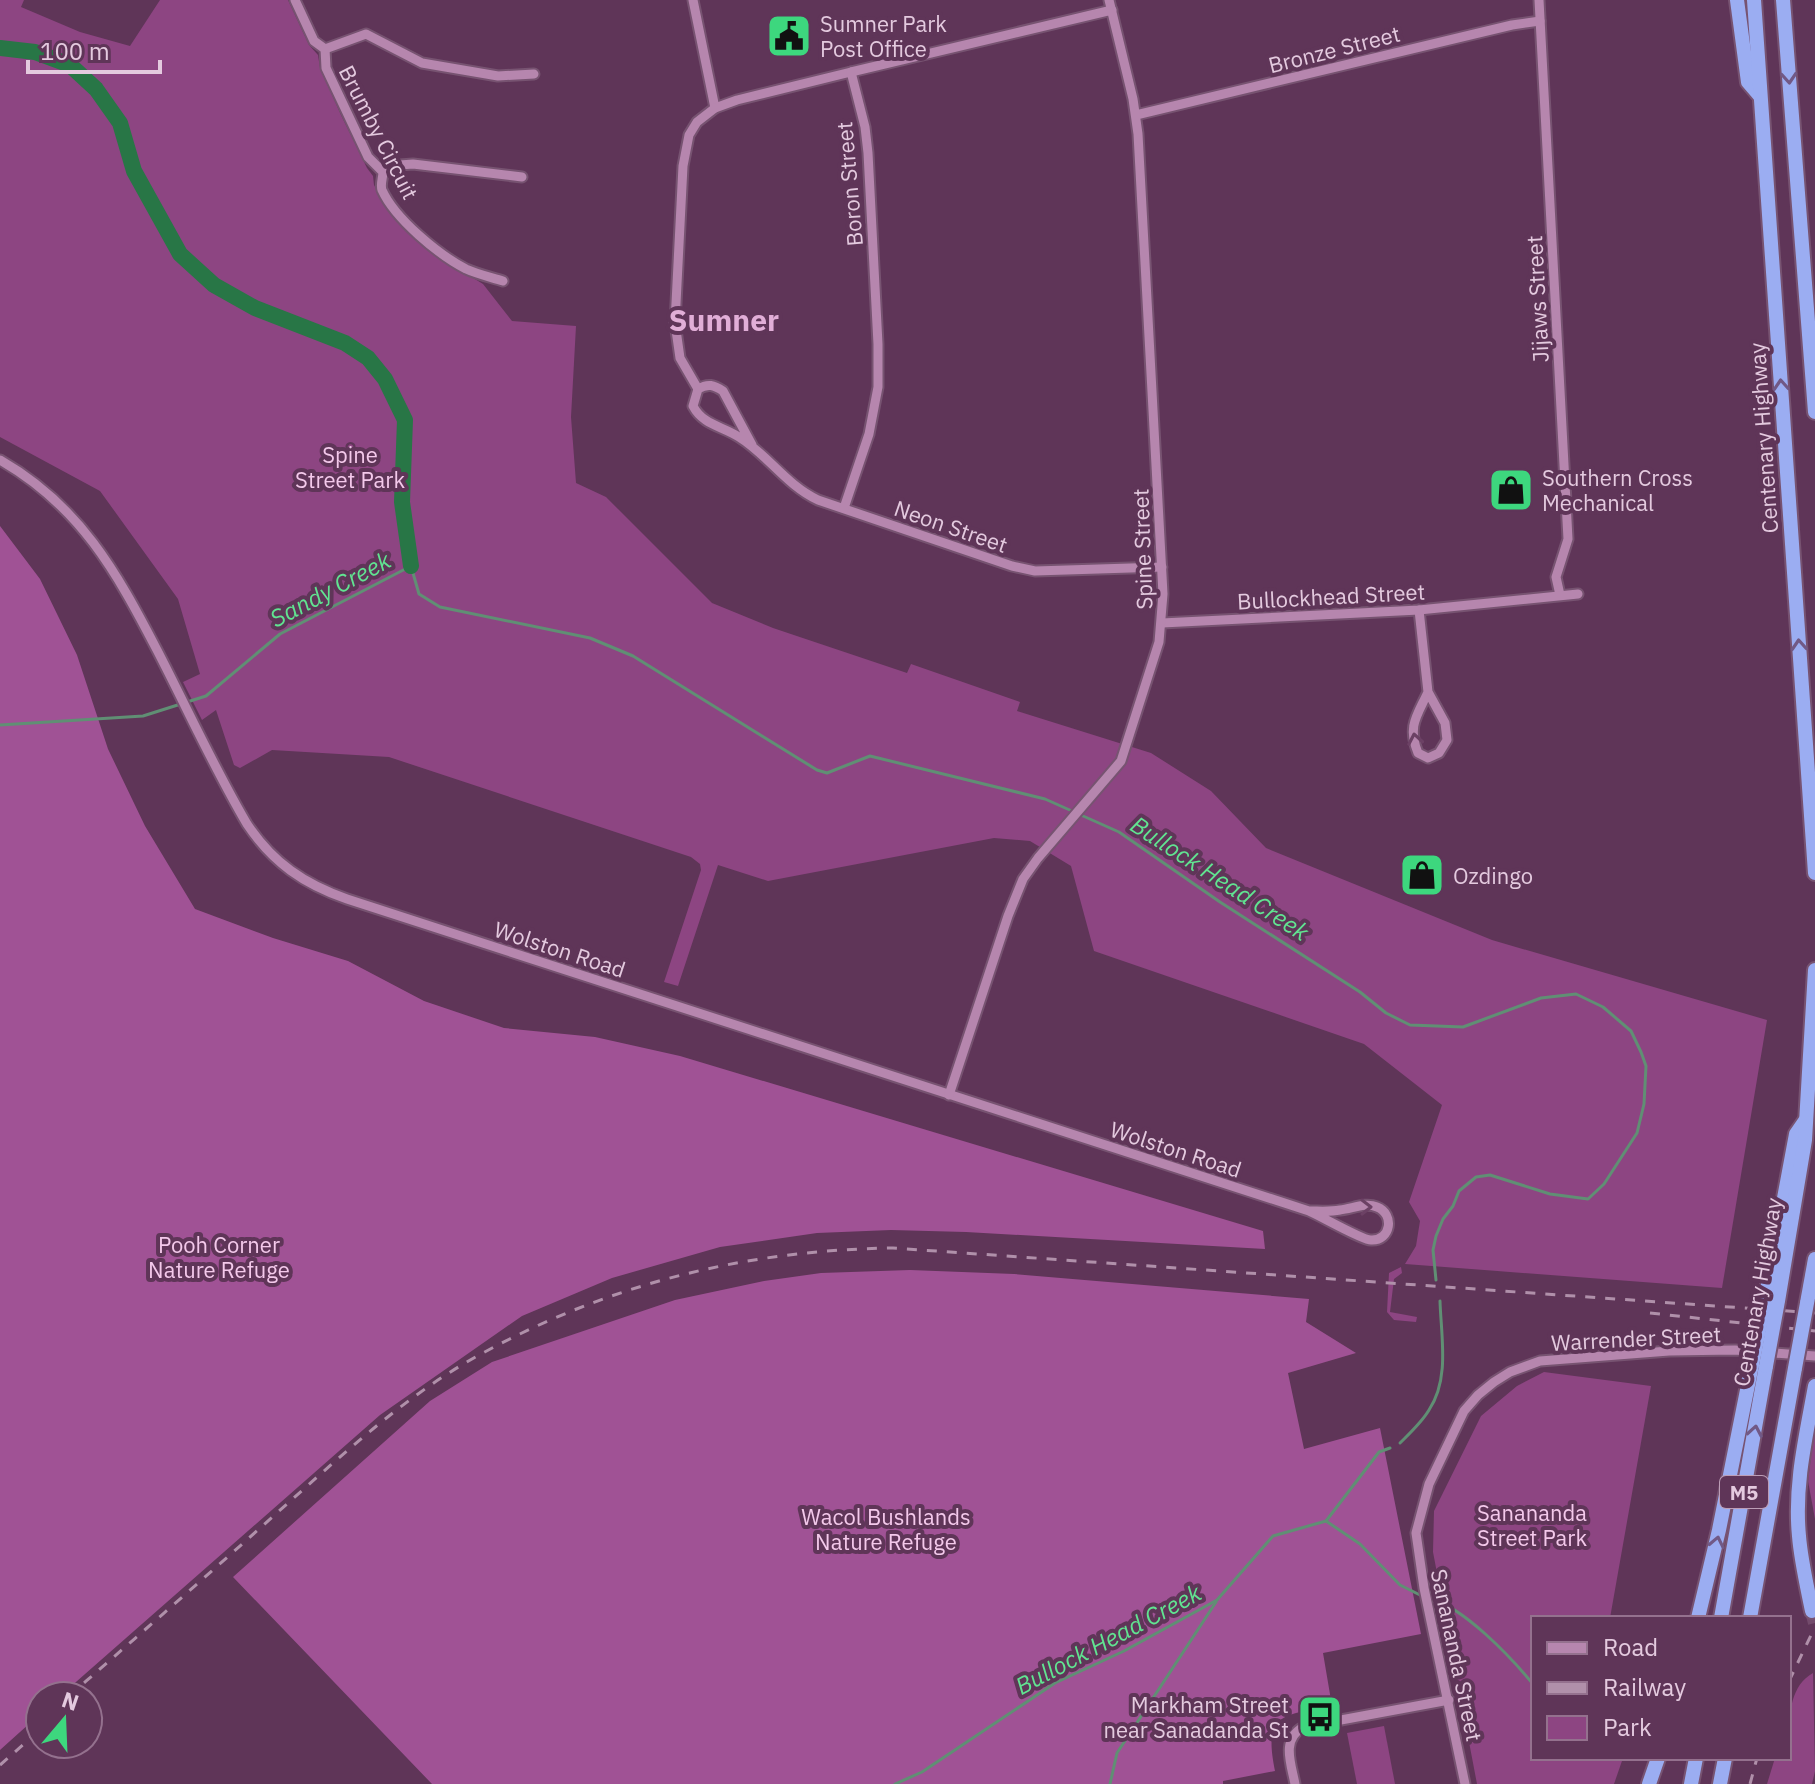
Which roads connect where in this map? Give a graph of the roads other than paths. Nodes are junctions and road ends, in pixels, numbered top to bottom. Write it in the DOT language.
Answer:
graph roads {
  1 [pos="295,0"];
  2 [pos="693,0"];
  3 [pos="1539,0"];
  4 [pos="1737,0"];
  5 [pos="1754,0"];
  6 [pos="1783,0"];
  7 [pos="1110,5"];
  8 [pos="1540,21"];
  9 [pos="325,49"];
  10 [pos="851,72"];
  11 [pos="534,74"];
  12 [pos="1760,97"];
  13 [pos="715,108"];
  14 [pos="1136,115"];
  15 [pos="383,172"];
  16 [pos="522,177"];
  17 [pos="503,281"];
  18 [pos="698,389"];
  19 [pos="1815,412"];
  20 [pos="752,445"];
  21 [pos="0,460"];
  22 [pos="844,508"];
  23 [pos="1162,567"];
  24 [pos="1578,594"];
  25 [pos="1560,595"];
  26 [pos="1419,610"];
  27 [pos="1162,623"];
  28 [pos="1428,692"];
  29 [pos="1815,873"];
  30 [pos="1815,970"];
  31 [pos="949,1095"];
  32 [pos="1309,1211"];
  33 [pos="1815,1259"];
  34 [pos="1815,1356"];
  35 [pos="1759,1365"];
  36 [pos="1815,1386"];
  37 [pos="1416,1533"];
  38 [pos="1812,1611"];
  39 [pos="1698,1616"];
  40 [pos="1721,1616"];
  41 [pos="1750,1616"];
  42 [pos="1449,1700"];
  43 [pos="1657,1760"];
  44 [pos="1696,1760"];
  45 [pos="1725,1760"];
  46 [pos="1295,1784"];
  47 [pos="1465,1784"];
  48 [pos="1649,1784"];
  49 [pos="1691,1784"];
  50 [pos="1720,1784"];
  1 -- 9 [label="street, Brumby Circuit"];
  2 -- 13 [label="street"];
  3 -- 8 [label="street, Jijaws Street"];
  4 -- 12 [label="highway"];
  5 -- 12 [label="highway, Centenary Highway"];
  6 -- 19 [label="highway, one-way"];
  7 -- 10 [label="street"];
  7 -- 14 [label="street, Spine Street"];
  8 -- 14 [label="street, Bronze Street"];
  8 -- 25 [label="street, Jijaws Street"];
  9 -- 11 [label="street"];
  9 -- 15 [label="street, Brumby Circuit"];
  10 -- 13 [label="street"];
  10 -- 22 [label="street, Boron Street"];
  29 -- 12 [label="highway, Centenary Highway, one-way"];
  13 -- 18 [label="street, Neon Street"];
  14 -- 23 [label="street, Spine Street"];
  15 -- 16 [label="street"];
  15 -- 17 [label="street, Brumby Circuit"];
  18 -- 20 [label="street, Neon Street"];
  18 -- 20 [label="street, Neon Street"];
  20 -- 22 [label="street, Neon Street"];
  21 -- 31 [label="street, Wolston Road"];
  22 -- 23 [label="street, Neon Street"];
  23 -- 27 [label="street, Spine Street"];
  24 -- 25 [label="street"];
  25 -- 26 [label="street, Bullockhead Street"];
  26 -- 27 [label="street, Bullockhead Street"];
  26 -- 28 [label="street"];
  27 -- 31 [label="street, Spine Street"];
  28 -- 28 [label="street, one-way"];
  30 -- 35 [label="highway, Centenary Highway / M5, bridge"];
  31 -- 32 [label="street, Wolston Road"];
  32 -- 32 [label="street, Wolston Road, one-way"];
  33 -- 41 [label="highway, M5, bridge"];
  34 -- 37 [label="street, Warrender Street"];
  39 -- 35 [label="highway, one-way"];
  40 -- 35 [label="highway, Centenary Highway / M5, one-way"];
  36 -- 38 [label="highway"];
  37 -- 42 [label="street, Sanananda Street"];
  42 -- 46 [label="street"];
  42 -- 47 [label="street, Sanananda Street"];
  43 -- 48 [label="highway"];
  44 -- 49 [label="highway"];
  45 -- 50 [label="highway"];
}
